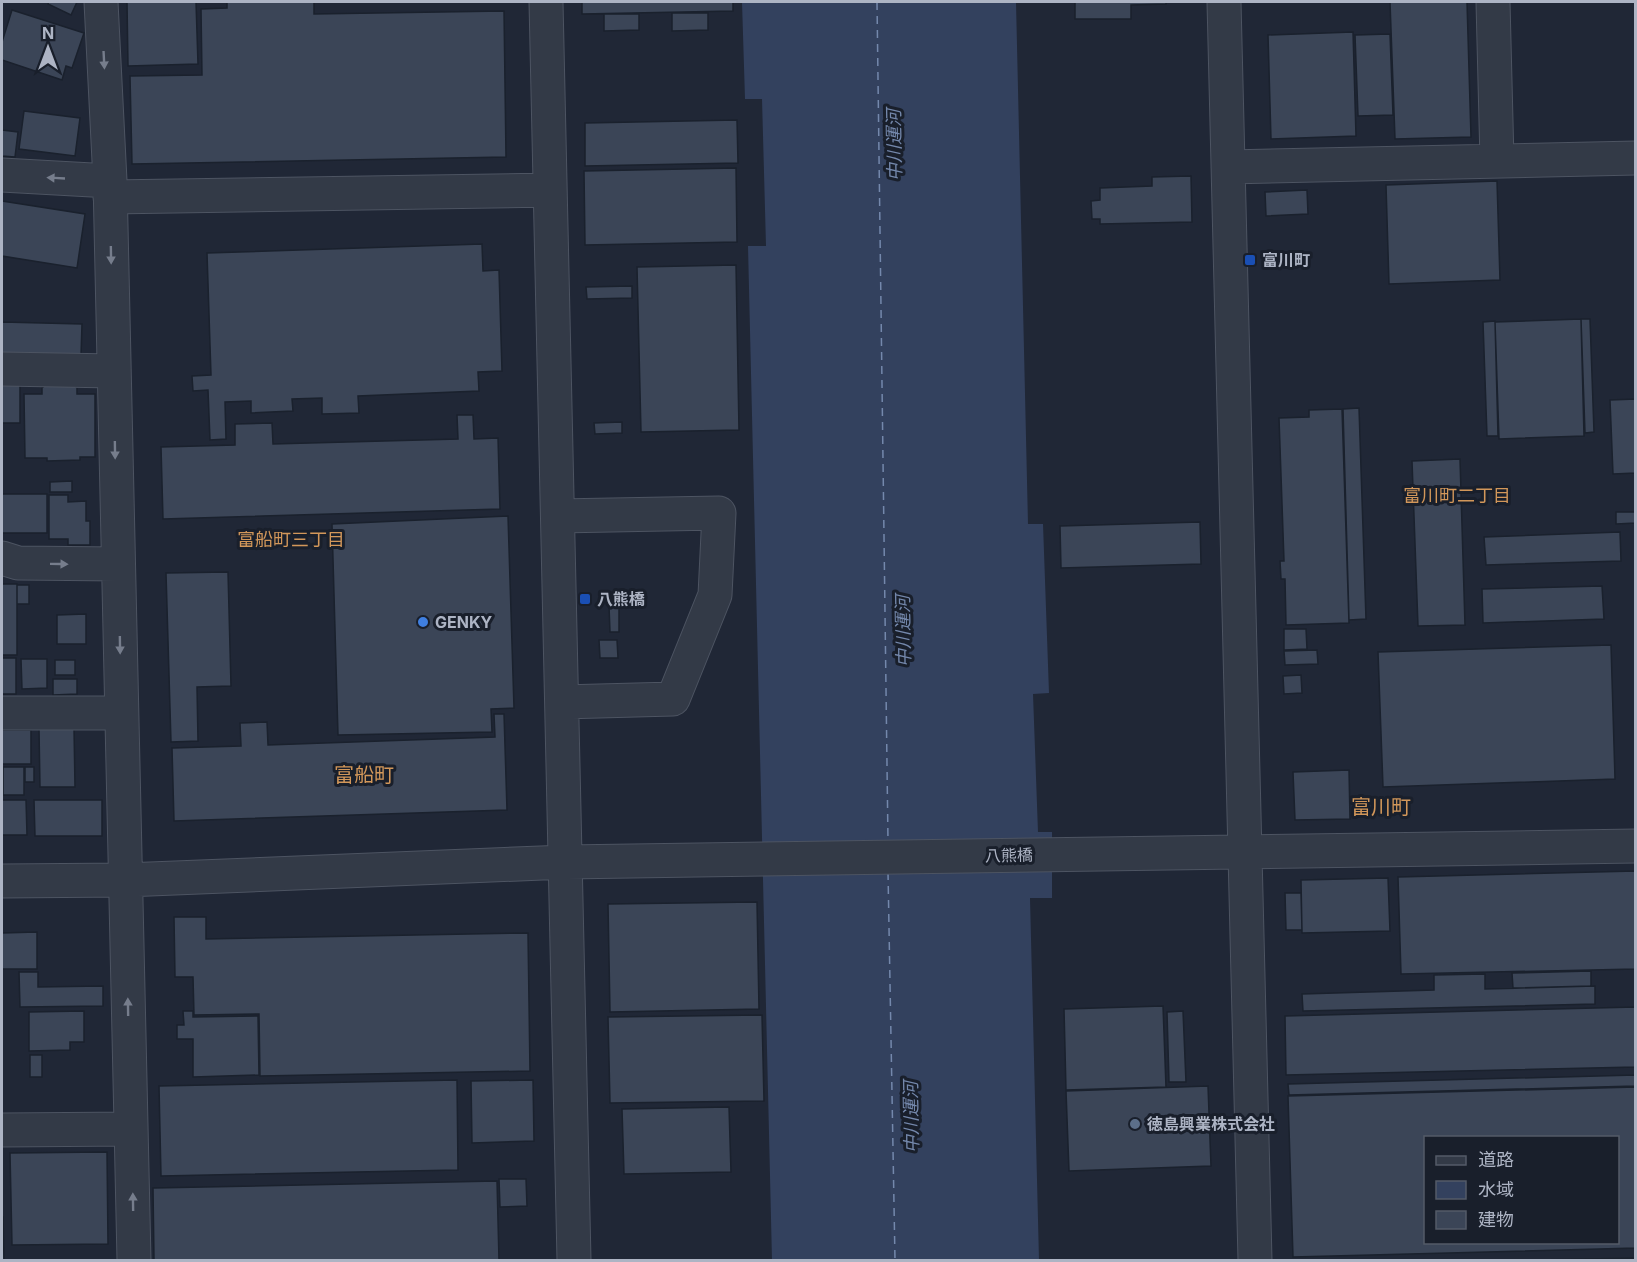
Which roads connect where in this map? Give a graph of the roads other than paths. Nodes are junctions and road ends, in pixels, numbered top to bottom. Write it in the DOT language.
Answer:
graph roads {
  1 [pos="101,2"];
  2 [pos="546,2"];
  3 [pos="1224,2"];
  4 [pos="1493,2"];
  5 [pos="1635,158"];
  6 [pos="1497,161"];
  7 [pos="1228,167"];
  8 [pos="2,175"];
  9 [pos="110,189"];
  10 [pos="550,190"];
  11 [pos="2,369"];
  12 [pos="114,371"];
  13 [pos="558,516"];
  14 [pos="2,558"];
  15 [pos="118,564"];
  16 [pos="562,702"];
  17 [pos="2,713"];
  18 [pos="121,713"];
  19 [pos="1635,846"];
  20 [pos="1245,851"];
  21 [pos="566,862"];
  22 [pos="125,880"];
  23 [pos="2,881"];
  24 [pos="131,1129"];
  25 [pos="2,1130"];
  26 [pos="134,1260"];
  27 [pos="574,1260"];
  28 [pos="1256,1260"];
  1 -- 9 [label="street, one-way"];
  2 -- 10 [label="street"];
  3 -- 7 [label="street"];
  4 -- 6 [label="street"];
  5 -- 6 [label="street"];
  6 -- 7 [label="street"];
  7 -- 20 [label="street"];
  9 -- 8 [label="street, one-way"];
  9 -- 10 [label="street"];
  9 -- 12 [label="street, one-way"];
  10 -- 13 [label="street"];
  11 -- 12 [label="street"];
  12 -- 15 [label="street, one-way"];
  13 -- 16 [label="street"];
  13 -- 16 [label="street"];
  14 -- 15 [label="street, one-way"];
  15 -- 18 [label="street, one-way"];
  16 -- 21 [label="street"];
  17 -- 18 [label="street"];
  18 -- 22 [label="street"];
  19 -- 20 [label="street, 八熊橋"];
  20 -- 21 [label="street, 八熊橋"];
  20 -- 28 [label="street"];
  21 -- 22 [label="street, 八熊橋"];
  21 -- 27 [label="street"];
  22 -- 23 [label="street, 八熊橋"];
  24 -- 22 [label="street, one-way"];
  24 -- 25 [label="street"];
  26 -- 24 [label="street, one-way"];
}
